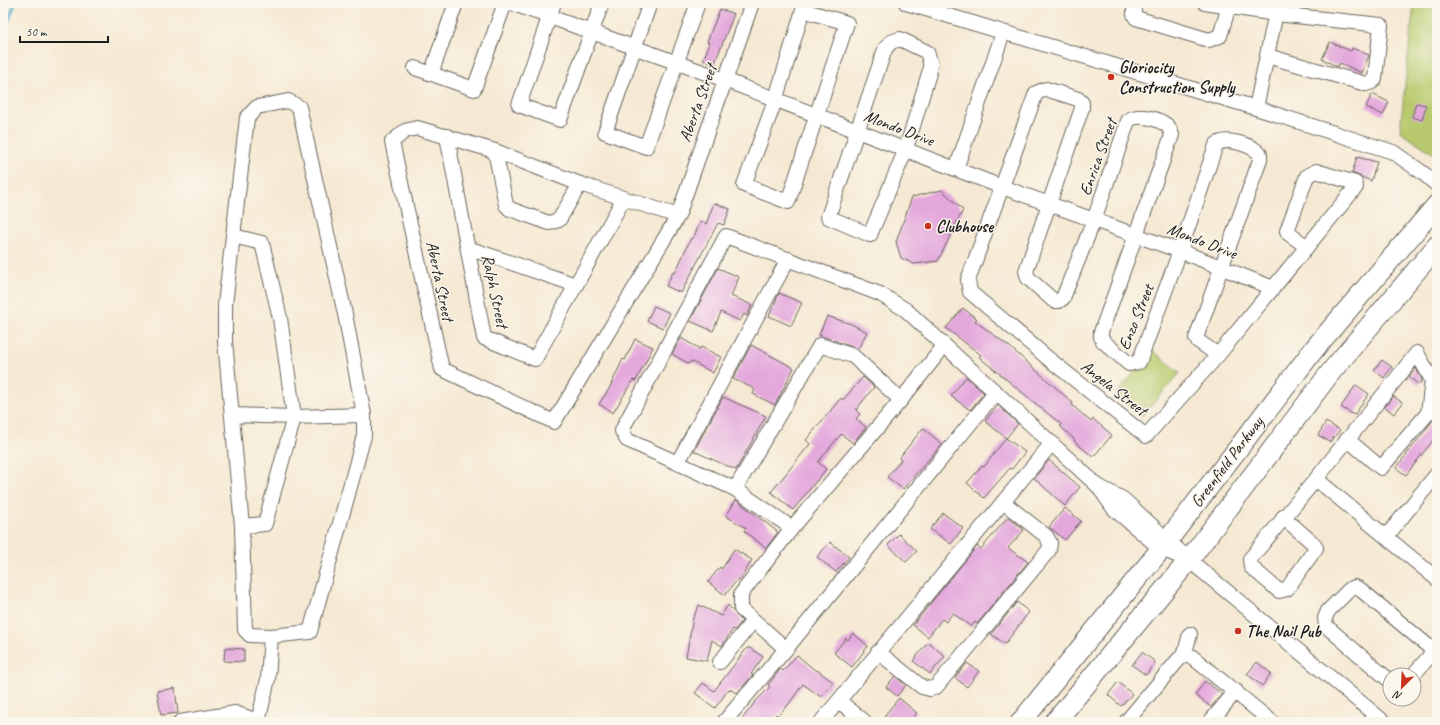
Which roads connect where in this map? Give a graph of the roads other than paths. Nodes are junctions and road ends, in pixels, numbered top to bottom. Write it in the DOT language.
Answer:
graph roads {
  1 [pos="456,3"];
  2 [pos="505,3"];
  3 [pos="511,3"];
  4 [pos="554,3"];
  5 [pos="602,3"];
  6 [pos="650,3"];
  7 [pos="698,3"];
  8 [pos="752,3"];
  9 [pos="906,3"];
  10 [pos="1134,3"];
  11 [pos="1204,3"];
  12 [pos="1229,6"];
  13 [pos="1277,9"];
  14 [pos="549,17"];
  15 [pos="592,32"];
  16 [pos="1003,33"];
  17 [pos="634,48"];
  18 [pos="1267,56"];
  19 [pos="676,62"];
  20 [pos="415,68"];
  21 [pos="431,74"];
  22 [pos="725,80"];
  23 [pos="775,101"];
  24 [pos="1256,108"];
  25 [pos="817,116"];
  26 [pos="856,131"];
  27 [pos="447,136"];
  28 [pos="906,149"];
  29 [pos="495,151"];
  30 [pos="956,169"];
  31 [pos="580,184"];
  32 [pos="1437,185"];
  33 [pos="1002,187"];
  34 [pos="624,198"];
  35 [pos="1049,204"];
  36 [pos="1437,205"];
  37 [pos="678,216"];
  38 [pos="1094,220"];
  39 [pos="1135,235"];
  40 [pos="233,236"];
  41 [pos="1306,246"];
  42 [pos="1437,246"];
  43 [pos="468,248"];
  44 [pos="1180,251"];
  45 [pos="788,259"];
  46 [pos="1222,268"];
  47 [pos="576,285"];
  48 [pos="1273,288"];
  49 [pos="944,346"];
  50 [pos="1218,356"];
  51 [pos="996,392"];
  52 [pos="901,400"];
  53 [pos="232,415"];
  54 [pos="364,415"];
  55 [pos="294,417"];
  56 [pos="1346,439"];
  57 [pos="1052,443"];
  58 [pos="678,462"];
  59 [pos="1437,474"];
  60 [pos="1316,479"];
  61 [pos="735,489"];
  62 [pos="1003,502"];
  63 [pos="1283,517"];
  64 [pos="242,526"];
  65 [pos="792,528"];
  66 [pos="1386,537"];
  67 [pos="1164,545"];
  68 [pos="1189,560"];
  69 [pos="1435,572"];
  70 [pos="754,621"];
  71 [pos="1190,634"];
  72 [pos="270,636"];
  73 [pos="786,649"];
  74 [pos="1435,649"];
  75 [pos="878,652"];
  76 [pos="1184,656"];
  77 [pos="720,662"];
  78 [pos="1420,667"];
  79 [pos="1382,674"];
  80 [pos="1236,691"];
  81 [pos="839,700"];
  82 [pos="258,721"];
  83 [pos="180,722"];
  84 [pos="724,722"];
  85 [pos="821,722"];
  86 [pos="865,722"];
  87 [pos="1021,722"];
  88 [pos="1056,722"];
  89 [pos="1126,722"];
  90 [pos="1210,722"];
  91 [pos="1272,722"];
  92 [pos="1384,722"];
  1 -- 21 [label="street"];
  2 -- 21 [label="street"];
  3 -- 14 [label="street, Mondo Drive"];
  4 -- 14 [label="street"];
  5 -- 15 [label="street"];
  6 -- 17 [label="street"];
  7 -- 19 [label="street"];
  8 -- 22 [label="street, Aberta Street"];
  9 -- 16 [label="street"];
  10 -- 12 [label="street"];
  11 -- 12 [label="street"];
  12 -- 13 [label="street"];
  13 -- 18 [label="street"];
  13 -- 18 [label="street"];
  14 -- 15 [label="street, Mondo Drive"];
  14 -- 15 [label="street"];
  15 -- 17 [label="street, Mondo Drive"];
  16 -- 24 [label="street"];
  16 -- 30 [label="street"];
  17 -- 19 [label="street, Mondo Drive"];
  17 -- 19 [label="street"];
  18 -- 24 [label="street"];
  19 -- 22 [label="street, Mondo Drive"];
  20 -- 21 [label="street"];
  22 -- 23 [label="street, Mondo Drive"];
  22 -- 37 [label="street, Aberta Street"];
  23 -- 25 [label="street, Mondo Drive"];
  23 -- 25 [label="street"];
  23 -- 25 [label="street"];
  24 -- 32 [label="street"];
  25 -- 26 [label="street, Mondo Drive"];
  26 -- 28 [label="street, Mondo Drive"];
  26 -- 28 [label="street"];
  26 -- 28 [label="street"];
  27 -- 29 [label="street, Aberta Street"];
  27 -- 37 [label="street, Aberta Street"];
  27 -- 43 [label="street, Ralph Street"];
  28 -- 30 [label="street, Mondo Drive"];
  29 -- 31 [label="street, Aberta Street"];
  29 -- 31 [label="street"];
  30 -- 33 [label="street, Mondo Drive"];
  31 -- 34 [label="street, Aberta Street"];
  33 -- 35 [label="street, Mondo Drive"];
  33 -- 35 [label="street"];
  33 -- 50 [label="street, Angela Street"];
  34 -- 37 [label="street, Aberta Street"];
  34 -- 47 [label="street, Ralph Street"];
  35 -- 38 [label="street, Mondo Drive"];
  35 -- 38 [label="street"];
  36 -- 67 [label="main road, Greenfield Parkway"];
  38 -- 39 [label="street, Mondo Drive"];
  38 -- 39 [label="street, Enrica Street"];
  39 -- 44 [label="street, Mondo Drive"];
  39 -- 44 [label="street, Enzo Street"];
  40 -- 53 [label="street"];
  40 -- 54 [label="street"];
  40 -- 55 [label="street"];
  41 -- 41 [label="street, Angela Street"];
  41 -- 48 [label="street, Angela Street"];
  42 -- 68 [label="main road, Greenfield Parkway"];
  43 -- 47 [label="street"];
  43 -- 47 [label="street, Ralph Street"];
  44 -- 46 [label="street, Mondo Drive"];
  44 -- 46 [label="street"];
  45 -- 49 [label="street"];
  45 -- 58 [label="street"];
  45 -- 58 [label="street"];
  46 -- 48 [label="street, Mondo Drive"];
  46 -- 50 [label="street"];
  48 -- 50 [label="street, Angela Street"];
  49 -- 51 [label="street"];
  49 -- 52 [label="street"];
  51 -- 57 [label="street"];
  51 -- 73 [label="street"];
  52 -- 61 [label="street"];
  52 -- 65 [label="street"];
  53 -- 55 [label="street"];
  53 -- 64 [label="street"];
  54 -- 55 [label="street"];
  54 -- 72 [label="street"];
  55 -- 64 [label="street"];
  56 -- 56 [label="street"];
  56 -- 60 [label="street"];
  57 -- 62 [label="street"];
  57 -- 67 [label="street"];
  58 -- 61 [label="street"];
  59 -- 66 [label="street"];
  60 -- 63 [label="street"];
  60 -- 66 [label="street"];
  61 -- 65 [label="street"];
  62 -- 75 [label="street"];
  62 -- 75 [label="street"];
  63 -- 63 [label="street"];
  64 -- 72 [label="street"];
  65 -- 70 [label="street"];
  66 -- 69 [label="street"];
  67 -- 68 [label="street"];
  67 -- 87 [label="main road, Greenfield Parkway"];
  68 -- 88 [label="main road, Greenfield Parkway"];
  68 -- 92 [label="street"];
  70 -- 73 [label="street"];
  70 -- 77 [label="street"];
  71 -- 76 [label="street"];
  72 -- 82 [label="street"];
  73 -- 84 [label="street"];
  74 -- 78 [label="street"];
  74 -- 79 [label="street"];
  75 -- 81 [label="street"];
  76 -- 80 [label="street"];
  76 -- 89 [label="street"];
  80 -- 90 [label="street"];
  80 -- 91 [label="street"];
  81 -- 85 [label="street"];
  81 -- 86 [label="street"];
  82 -- 83 [label="street"];
}
